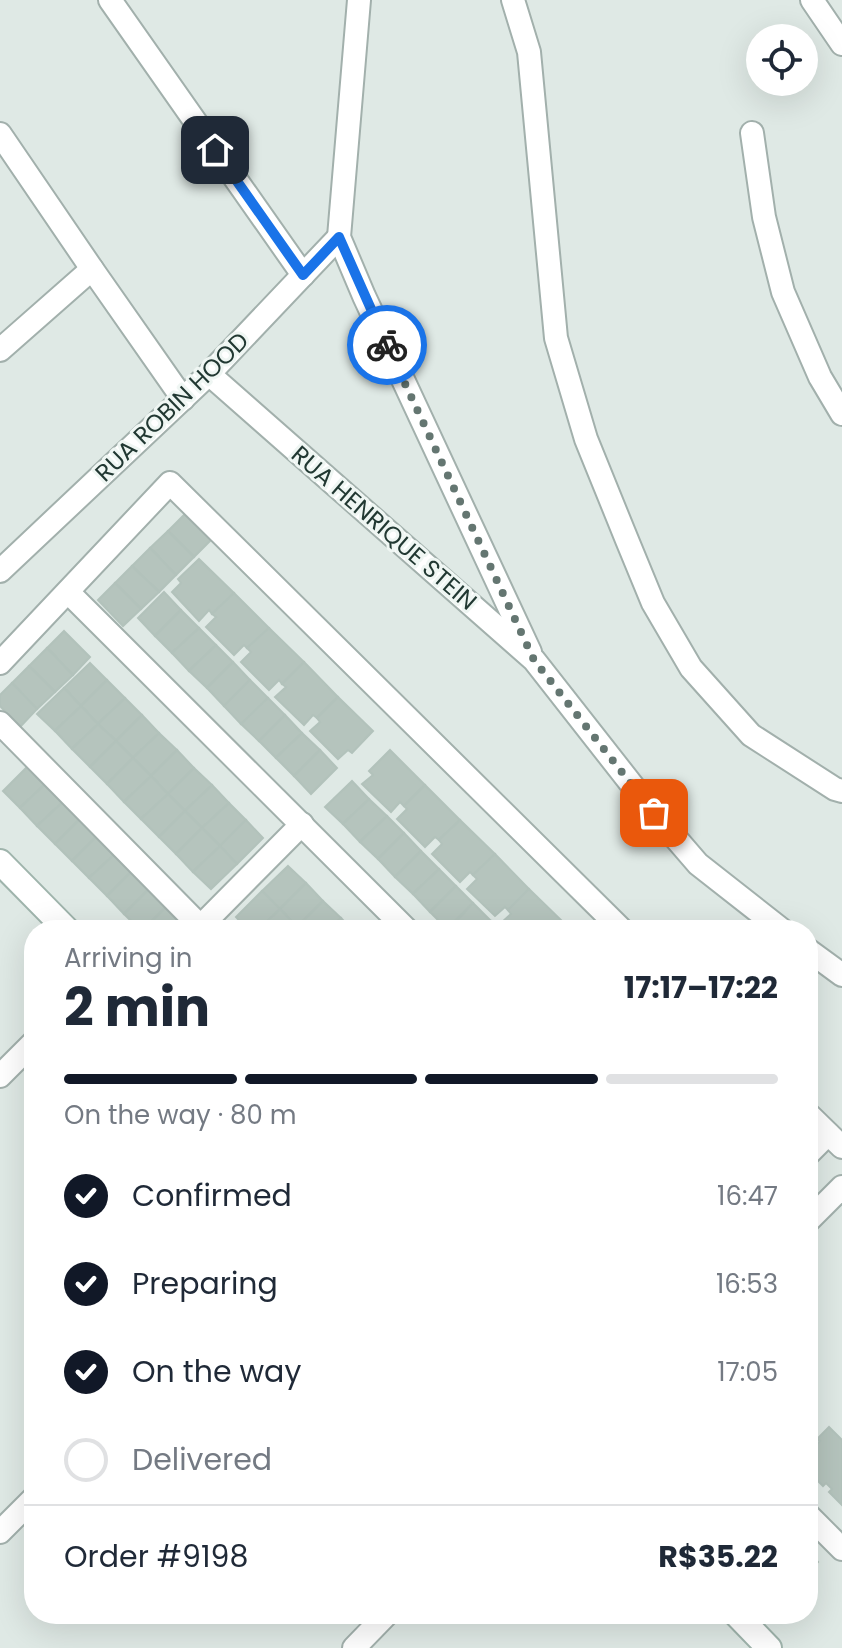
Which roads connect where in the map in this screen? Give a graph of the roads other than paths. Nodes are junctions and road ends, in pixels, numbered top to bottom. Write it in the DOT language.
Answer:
graph roads {
  1 [pos="110,0"];
  2 [pos="359,0"];
  3 [pos="513,0"];
  4 [pos="812,0"];
  5 [pos="842,44"];
  6 [pos="752,133"];
  7 [pos="0,134"];
  8 [pos="339,237"];
  9 [pos="92,269"];
  10 [pos="303,275"];
  11 [pos="0,350"];
  12 [pos="209,374"];
  13 [pos="183,399"];
  14 [pos="842,414"];
  15 [pos="0,571"];
  16 [pos="68,592"];
  17 [pos="534,660"];
  18 [pos="0,663"];
  19 [pos="0,723"];
  20 [pos="842,791"];
  21 [pos="302,824"];
  22 [pos="0,862"];
  23 [pos="57,920"];
  24 [pos="194,920"];
  25 [pos="210,920"];
  26 [pos="397,920"];
  27 [pos="612,920"];
  28 [pos="769,920"];
  29 [pos="818,957"];
  30 [pos="842,975"];
  31 [pos="24,1052"];
  32 [pos="0,1076"];
  33 [pos="818,1124"];
  34 [pos="835,1141"];
  35 [pos="842,1187"];
  36 [pos="818,1211"];
  37 [pos="24,1508"];
  38 [pos="818,1525"];
  39 [pos="0,1532"];
  40 [pos="842,1549"];
  41 [pos="377,1624"];
  42 [pos="746,1624"];
  43 [pos="354,1648"];
  44 [pos="769,1648"];
  1 -- 10 [label="street"];
  2 -- 8 [label="street"];
  3 -- 20 [label="street"];
  4 -- 5 [label="street"];
  6 -- 14 [label="street"];
  7 -- 9 [label="street"];
  8 -- 10 [label="street, RUA ROBIN HOOD"];
  8 -- 17 [label="street"];
  9 -- 11 [label="street"];
  9 -- 13 [label="street"];
  10 -- 12 [label="street, RUA ROBIN HOOD"];
  12 -- 13 [label="street, RUA ROBIN HOOD"];
  12 -- 17 [label="street, RUA HENRIQUE STEIN"];
  13 -- 15 [label="street, RUA ROBIN HOOD"];
  16 -- 18 [label="street"];
  16 -- 21 [label="street"];
  16 -- 27 [label="street"];
  17 -- 28 [label="street, RUA HENRIQUE STEIN"];
  19 -- 24 [label="street"];
  21 -- 25 [label="street"];
  21 -- 26 [label="street"];
  22 -- 23 [label="street"];
  29 -- 30 [label="street"];
  31 -- 32 [label="street"];
  33 -- 34 [label="street"];
  35 -- 36 [label="street"];
  37 -- 39 [label="street"];
  38 -- 40 [label="street"];
  41 -- 43 [label="street"];
  42 -- 44 [label="street"];
}
